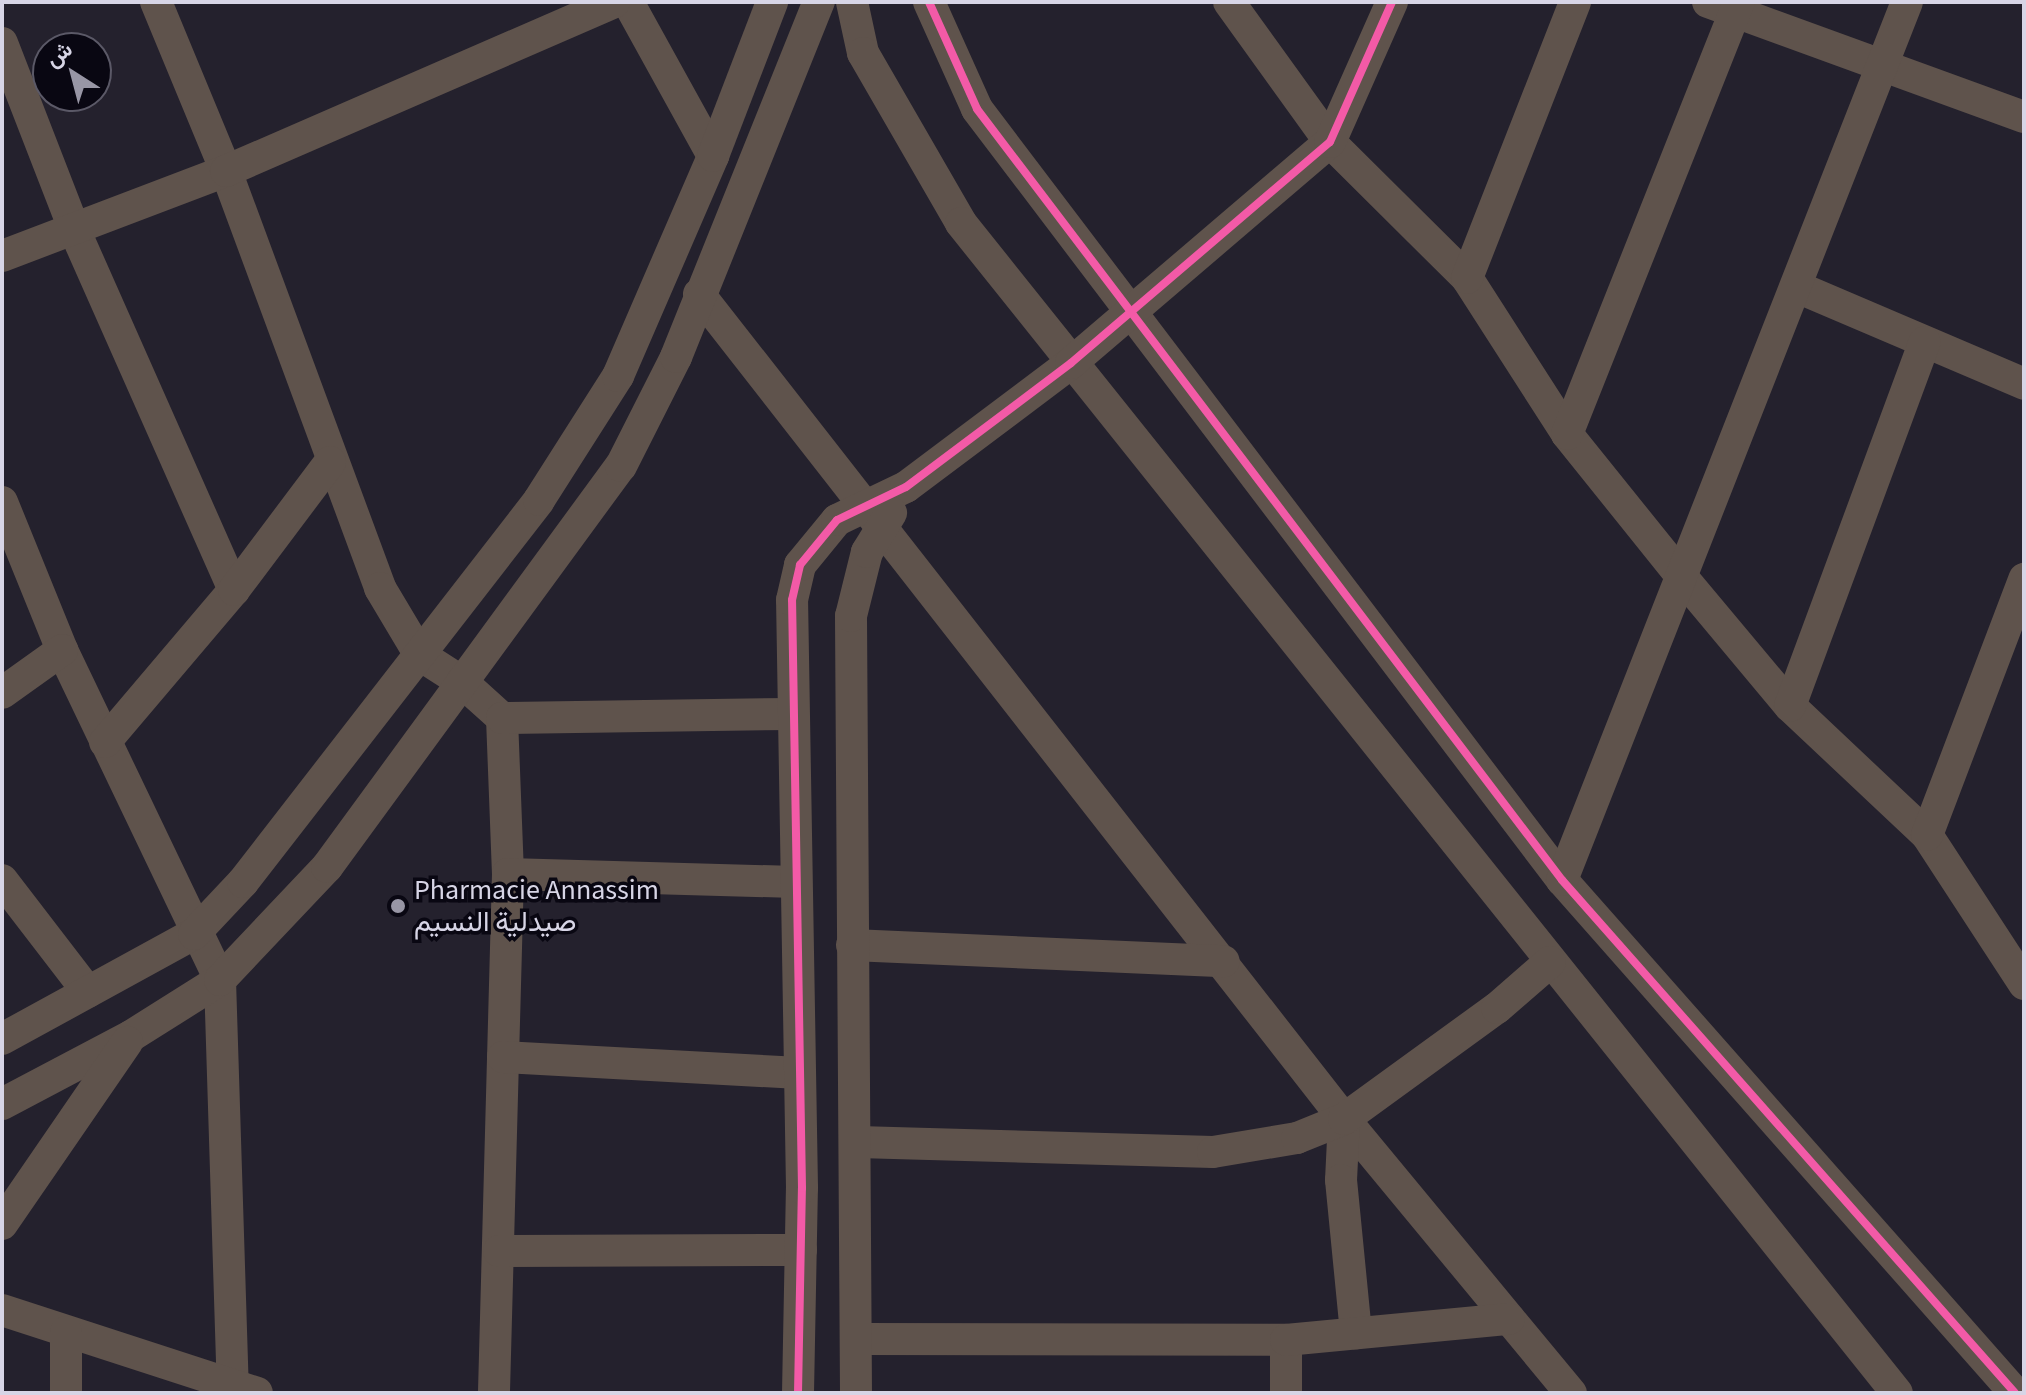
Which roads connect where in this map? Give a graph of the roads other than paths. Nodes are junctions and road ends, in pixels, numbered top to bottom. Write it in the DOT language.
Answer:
graph roads {
  1 [pos="156,2"];
  2 [pos="614,2"];
  3 [pos="628,2"];
  4 [pos="772,2"];
  5 [pos="819,2"];
  6 [pos="852,2"];
  7 [pos="929,2"];
  8 [pos="1229,2"];
  9 [pos="1392,2"];
  10 [pos="1575,2"];
  11 [pos="1907,2"];
  12 [pos="1727,5"];
  13 [pos="2,43"];
  14 [pos="1882,65"];
  15 [pos="2022,109"];
  16 [pos="1330,142"];
  17 [pos="713,156"];
  18 [pos="226,171"];
  19 [pos="74,229"];
  20 [pos="2,256"];
  21 [pos="1467,278"];
  22 [pos="1797,287"];
  23 [pos="699,294"];
  24 [pos="1131,309"];
  25 [pos="1925,342"];
  26 [pos="1071,363"];
  27 [pos="2024,384"];
  28 [pos="1567,434"];
  29 [pos="330,462"];
  30 [pos="2,502"];
  31 [pos="872,517"];
  32 [pos="1682,577"];
  33 [pos="2024,579"];
  34 [pos="234,590"];
  35 [pos="62,650"];
  36 [pos="420,655"];
  37 [pos="462,682"];
  38 [pos="2,693"];
  39 [pos="1790,706"];
  40 [pos="793,714"];
  41 [pos="502,718"];
  42 [pos="105,742"];
  43 [pos="1927,835"];
  44 [pos="508,874"];
  45 [pos="2,880"];
  46 [pos="1562,880"];
  47 [pos="796,882"];
  48 [pos="194,934"];
  49 [pos="852,945"];
  50 [pos="1224,961"];
  51 [pos="1550,962"];
  52 [pos="2022,972"];
  53 [pos="220,980"];
  54 [pos="88,992"];
  55 [pos="131,1036"];
  56 [pos="2,1039"];
  57 [pos="503,1057"];
  58 [pos="800,1073"];
  59 [pos="2,1104"];
  60 [pos="1344,1119"];
  61 [pos="858,1142"];
  62 [pos="2,1224"];
  63 [pos="801,1250"];
  64 [pos="499,1251"];
  65 [pos="2,1310"];
  66 [pos="1509,1319"];
  67 [pos="66,1332"];
  68 [pos="1356,1333"];
  69 [pos="856,1339"];
  70 [pos="1286,1340"];
  71 [pos="241,1391"];
  72 [pos="66,1393"];
  73 [pos="494,1393"];
  74 [pos="798,1393"];
  75 [pos="856,1393"];
  76 [pos="1286,1393"];
  77 [pos="1571,1393"];
  78 [pos="1897,1393"];
  79 [pos="2015,1393"];
  1 -- 18 [label="street"];
  2 -- 18 [label="street"];
  3 -- 17 [label="street"];
  4 -- 17 [label="street"];
  5 -- 23 [label="street"];
  6 -- 26 [label="street"];
  7 -- 24 [label="street"];
  8 -- 16 [label="street"];
  9 -- 16 [label="street"];
  10 -- 21 [label="street"];
  11 -- 14 [label="street"];
  12 -- 14 [label="street"];
  12 -- 28 [label="street"];
  13 -- 19 [label="street"];
  14 -- 15 [label="street"];
  14 -- 22 [label="street"];
  16 -- 21 [label="street"];
  16 -- 24 [label="street"];
  17 -- 36 [label="street"];
  18 -- 19 [label="street"];
  18 -- 29 [label="street"];
  19 -- 20 [label="street"];
  19 -- 34 [label="street"];
  21 -- 28 [label="street"];
  22 -- 25 [label="street"];
  22 -- 32 [label="street"];
  23 -- 31 [label="street"];
  23 -- 37 [label="street"];
  24 -- 26 [label="street"];
  24 -- 46 [label="street"];
  25 -- 27 [label="street"];
  25 -- 39 [label="street"];
  26 -- 31 [label="street"];
  26 -- 51 [label="street"];
  28 -- 32 [label="street"];
  29 -- 34 [label="street"];
  29 -- 36 [label="street"];
  30 -- 35 [label="street"];
  31 -- 40 [label="street"];
  31 -- 49 [label="street"];
  31 -- 50 [label="street"];
  32 -- 39 [label="street"];
  32 -- 46 [label="street"];
  33 -- 43 [label="street"];
  34 -- 42 [label="street"];
  35 -- 38 [label="street"];
  35 -- 42 [label="street"];
  36 -- 37 [label="street"];
  36 -- 48 [label="street"];
  37 -- 41 [label="street"];
  37 -- 53 [label="street"];
  39 -- 43 [label="street"];
  40 -- 41 [label="street"];
  40 -- 47 [label="street"];
  41 -- 44 [label="street"];
  42 -- 48 [label="street"];
  43 -- 52 [label="street"];
  44 -- 47 [label="street"];
  44 -- 57 [label="street"];
  45 -- 54 [label="street"];
  46 -- 79 [label="street"];
  47 -- 58 [label="street"];
  48 -- 53 [label="street"];
  48 -- 54 [label="street"];
  49 -- 50 [label="street"];
  49 -- 61 [label="street"];
  50 -- 60 [label="street"];
  51 -- 60 [label="street"];
  51 -- 78 [label="street"];
  53 -- 55 [label="street"];
  53 -- 71 [label="street"];
  54 -- 56 [label="street"];
  55 -- 59 [label="street"];
  55 -- 62 [label="street"];
  57 -- 58 [label="street"];
  57 -- 64 [label="street"];
  58 -- 63 [label="street"];
  60 -- 61 [label="street"];
  60 -- 66 [label="street"];
  60 -- 68 [label="street"];
  61 -- 69 [label="street"];
  63 -- 64 [label="street"];
  63 -- 74 [label="street"];
  64 -- 73 [label="street"];
  65 -- 67 [label="street"];
  66 -- 68 [label="street"];
  66 -- 77 [label="street"];
  67 -- 71 [label="street"];
  67 -- 72 [label="street"];
  68 -- 70 [label="street"];
  69 -- 70 [label="street"];
  69 -- 75 [label="street"];
  70 -- 76 [label="street"];
}
